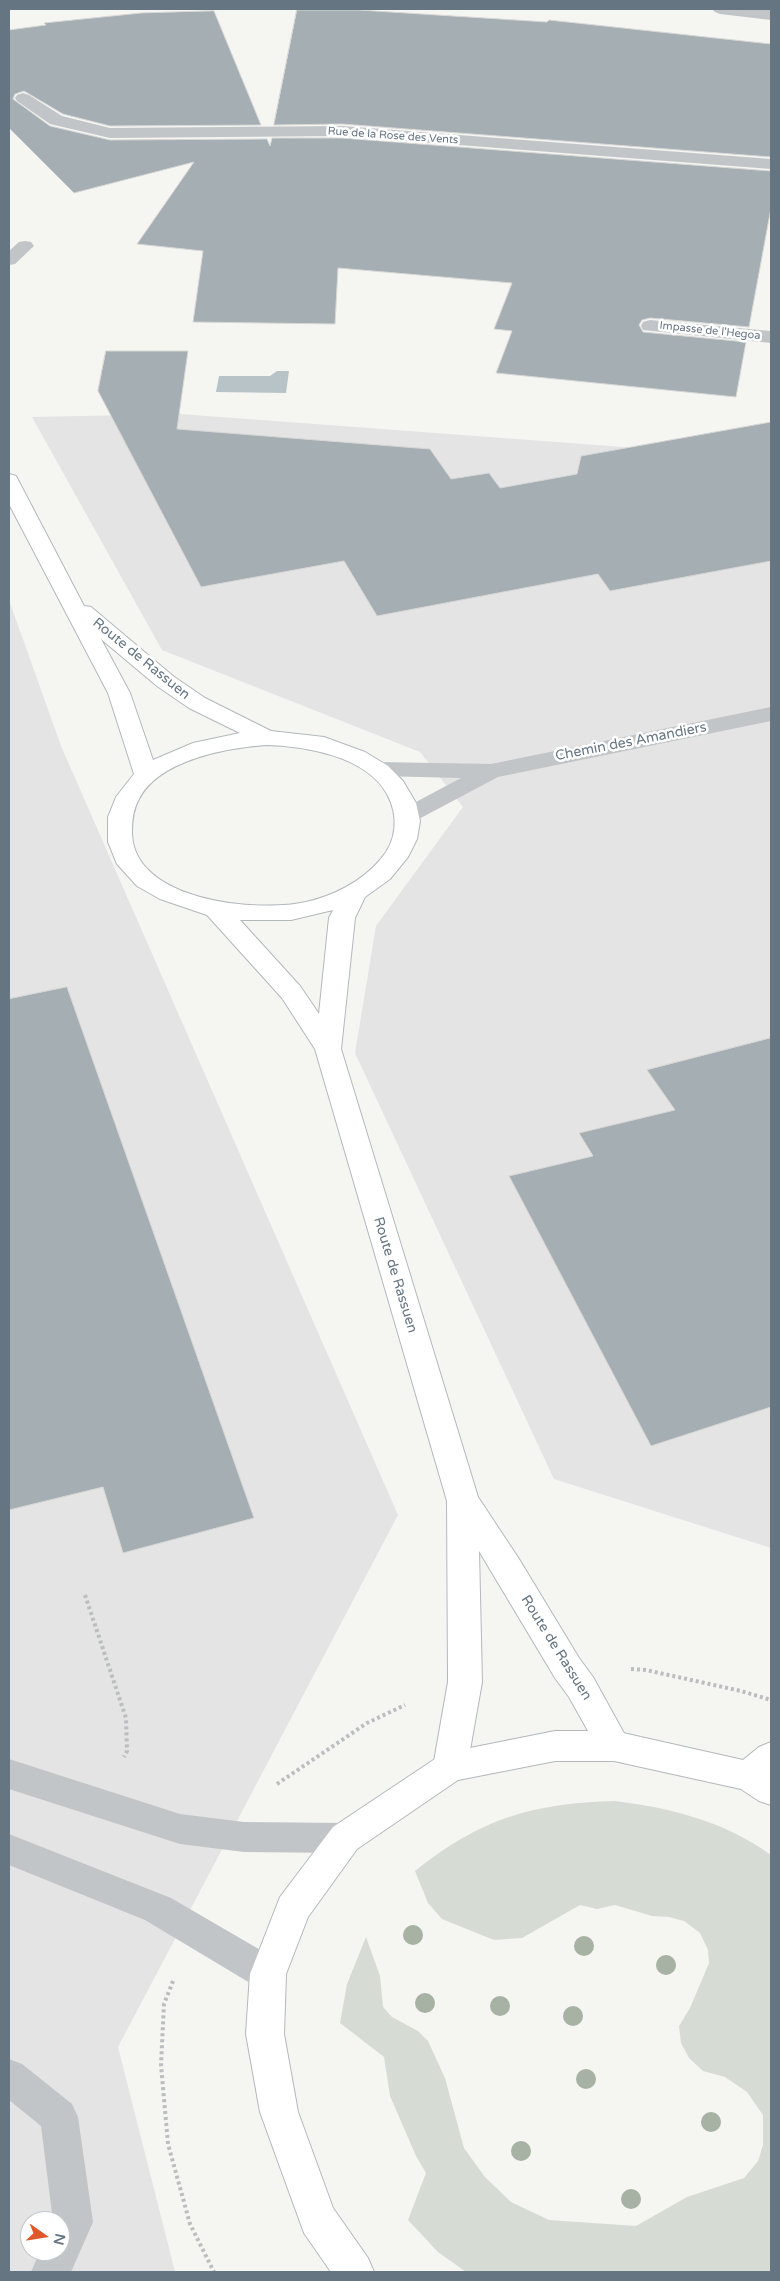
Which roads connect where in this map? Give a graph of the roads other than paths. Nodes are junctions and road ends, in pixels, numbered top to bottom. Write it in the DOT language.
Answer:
graph roads {
  1 [pos="720,9"];
  2 [pos="771,15"];
  3 [pos="23,98"];
  4 [pos="771,164"];
  5 [pos="25,246"];
  6 [pos="9,260"];
  7 [pos="650,326"];
  8 [pos="771,337"];
  9 [pos="9,480"];
  10 [pos="72,603"];
  11 [pos="771,714"];
  12 [pos="266,738"];
  13 [pos="378,770"];
  14 [pos="491,771"];
  15 [pos="147,776"];
  16 [pos="408,816"];
  17 [pos="355,893"];
  18 [pos="217,910"];
  19 [pos="328,1049"];
  20 [pos="462,1501"];
  21 [pos="614,1746"];
  22 [pos="450,1767"];
  23 [pos="9,1774"];
  24 [pos="764,1774"];
  25 [pos="345,1838"];
  26 [pos="9,1849"];
  27 [pos="268,1974"];
  28 [pos="9,2077"];
  29 [pos="51,2272"];
  30 [pos="354,2272"];
  1 -- 2 [label="street"];
  3 -- 4 [label="street, Rue de la Rose des Vents"];
  5 -- 6 [label="street"];
  7 -- 8 [label="street, Impasse de l'Hegoa"];
  9 -- 10 [label="main road, Route de Rassuen"];
  10 -- 12 [label="main road, Route de Rassuen"];
  10 -- 15 [label="main road, Route de Rassuen"];
  11 -- 14 [label="street, Chemin des Amandiers"];
  12 -- 13 [label="main road"];
  12 -- 15 [label="main road"];
  13 -- 14 [label="street, Chemin des Amandiers"];
  13 -- 16 [label="main road"];
  14 -- 16 [label="street, Chemin des Amandiers"];
  15 -- 18 [label="main road"];
  16 -- 17 [label="main road"];
  17 -- 18 [label="main road"];
  17 -- 19 [label="main road, Route de Rassuen"];
  18 -- 19 [label="main road, Route de Rassuen"];
  19 -- 20 [label="main road, Route de Rassuen"];
  20 -- 21 [label="main road, Route de Rassuen"];
  20 -- 22 [label="main road, Route de Rassuen"];
  21 -- 22 [label="main road"];
  21 -- 24 [label="main road"];
  22 -- 25 [label="main road"];
  23 -- 25 [label="street"];
  25 -- 27 [label="main road"];
  26 -- 27 [label="street"];
  27 -- 30 [label="main road"];
  28 -- 29 [label="street"];
}
